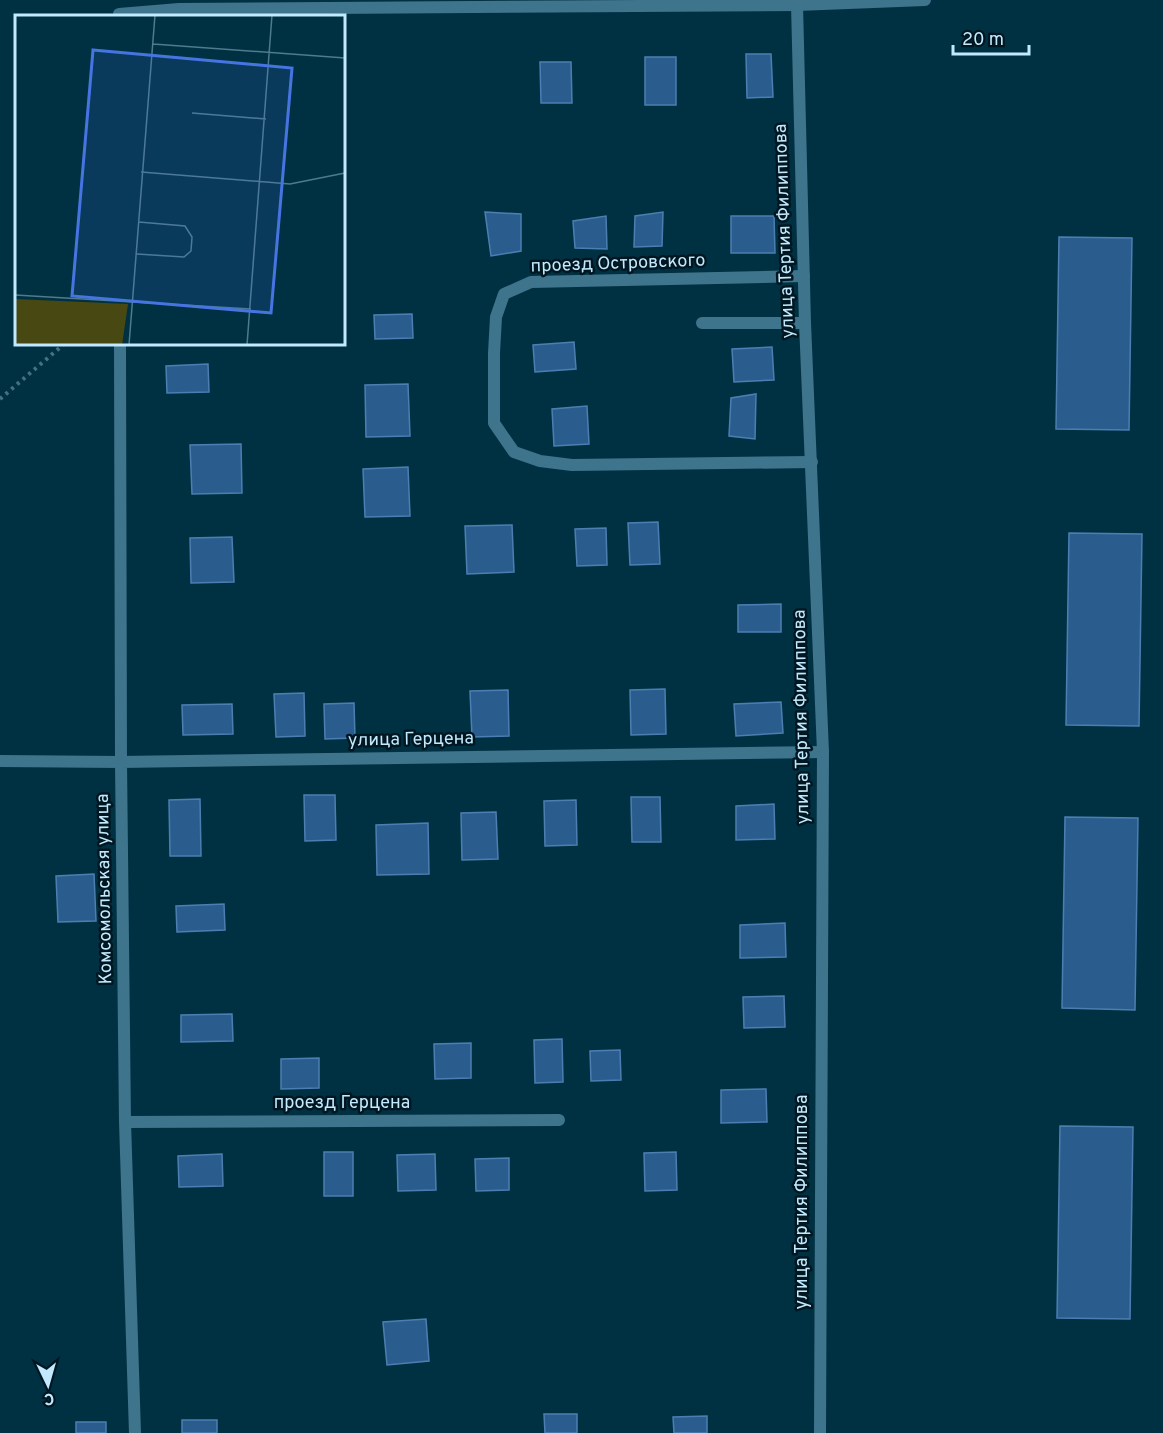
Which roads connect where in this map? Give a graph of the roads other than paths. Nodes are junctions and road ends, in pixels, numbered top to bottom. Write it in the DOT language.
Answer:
graph roads {
  1 [pos="120,0"];
  2 [pos="925,0"];
  3 [pos="797,3"];
  4 [pos="119,15"];
  5 [pos="804,276"];
  6 [pos="702,323"];
  7 [pos="806,323"];
  8 [pos="120,345"];
  9 [pos="812,462"];
  10 [pos="823,752"];
  11 [pos="0,761"];
  12 [pos="121,762"];
  13 [pos="559,1120"];
  14 [pos="125,1122"];
  15 [pos="135,1433"];
  16 [pos="820,1433"];
  1 -- 4 [label="street"];
  2 -- 3 [label="street"];
  3 -- 4 [label="street"];
  3 -- 5 [label="street, улица Тертия Филиппова"];
  5 -- 7 [label="street, улица Тертия Филиппова"];
  5 -- 9 [label="street, проезд Островского"];
  6 -- 7 [label="street"];
  7 -- 9 [label="street, улица Тертия Филиппова"];
  8 -- 12 [label="street, Комсомольская улица"];
  9 -- 10 [label="street, улица Тертия Филиппова"];
  10 -- 12 [label="street, улица Герцена"];
  10 -- 16 [label="street, улица Тертия Филиппова"];
  11 -- 12 [label="street, улица Герцена"];
  12 -- 14 [label="street, Комсомольская улица"];
  13 -- 14 [label="street, проезд Герцена"];
  14 -- 15 [label="street, Комсомольская улица"];
}
